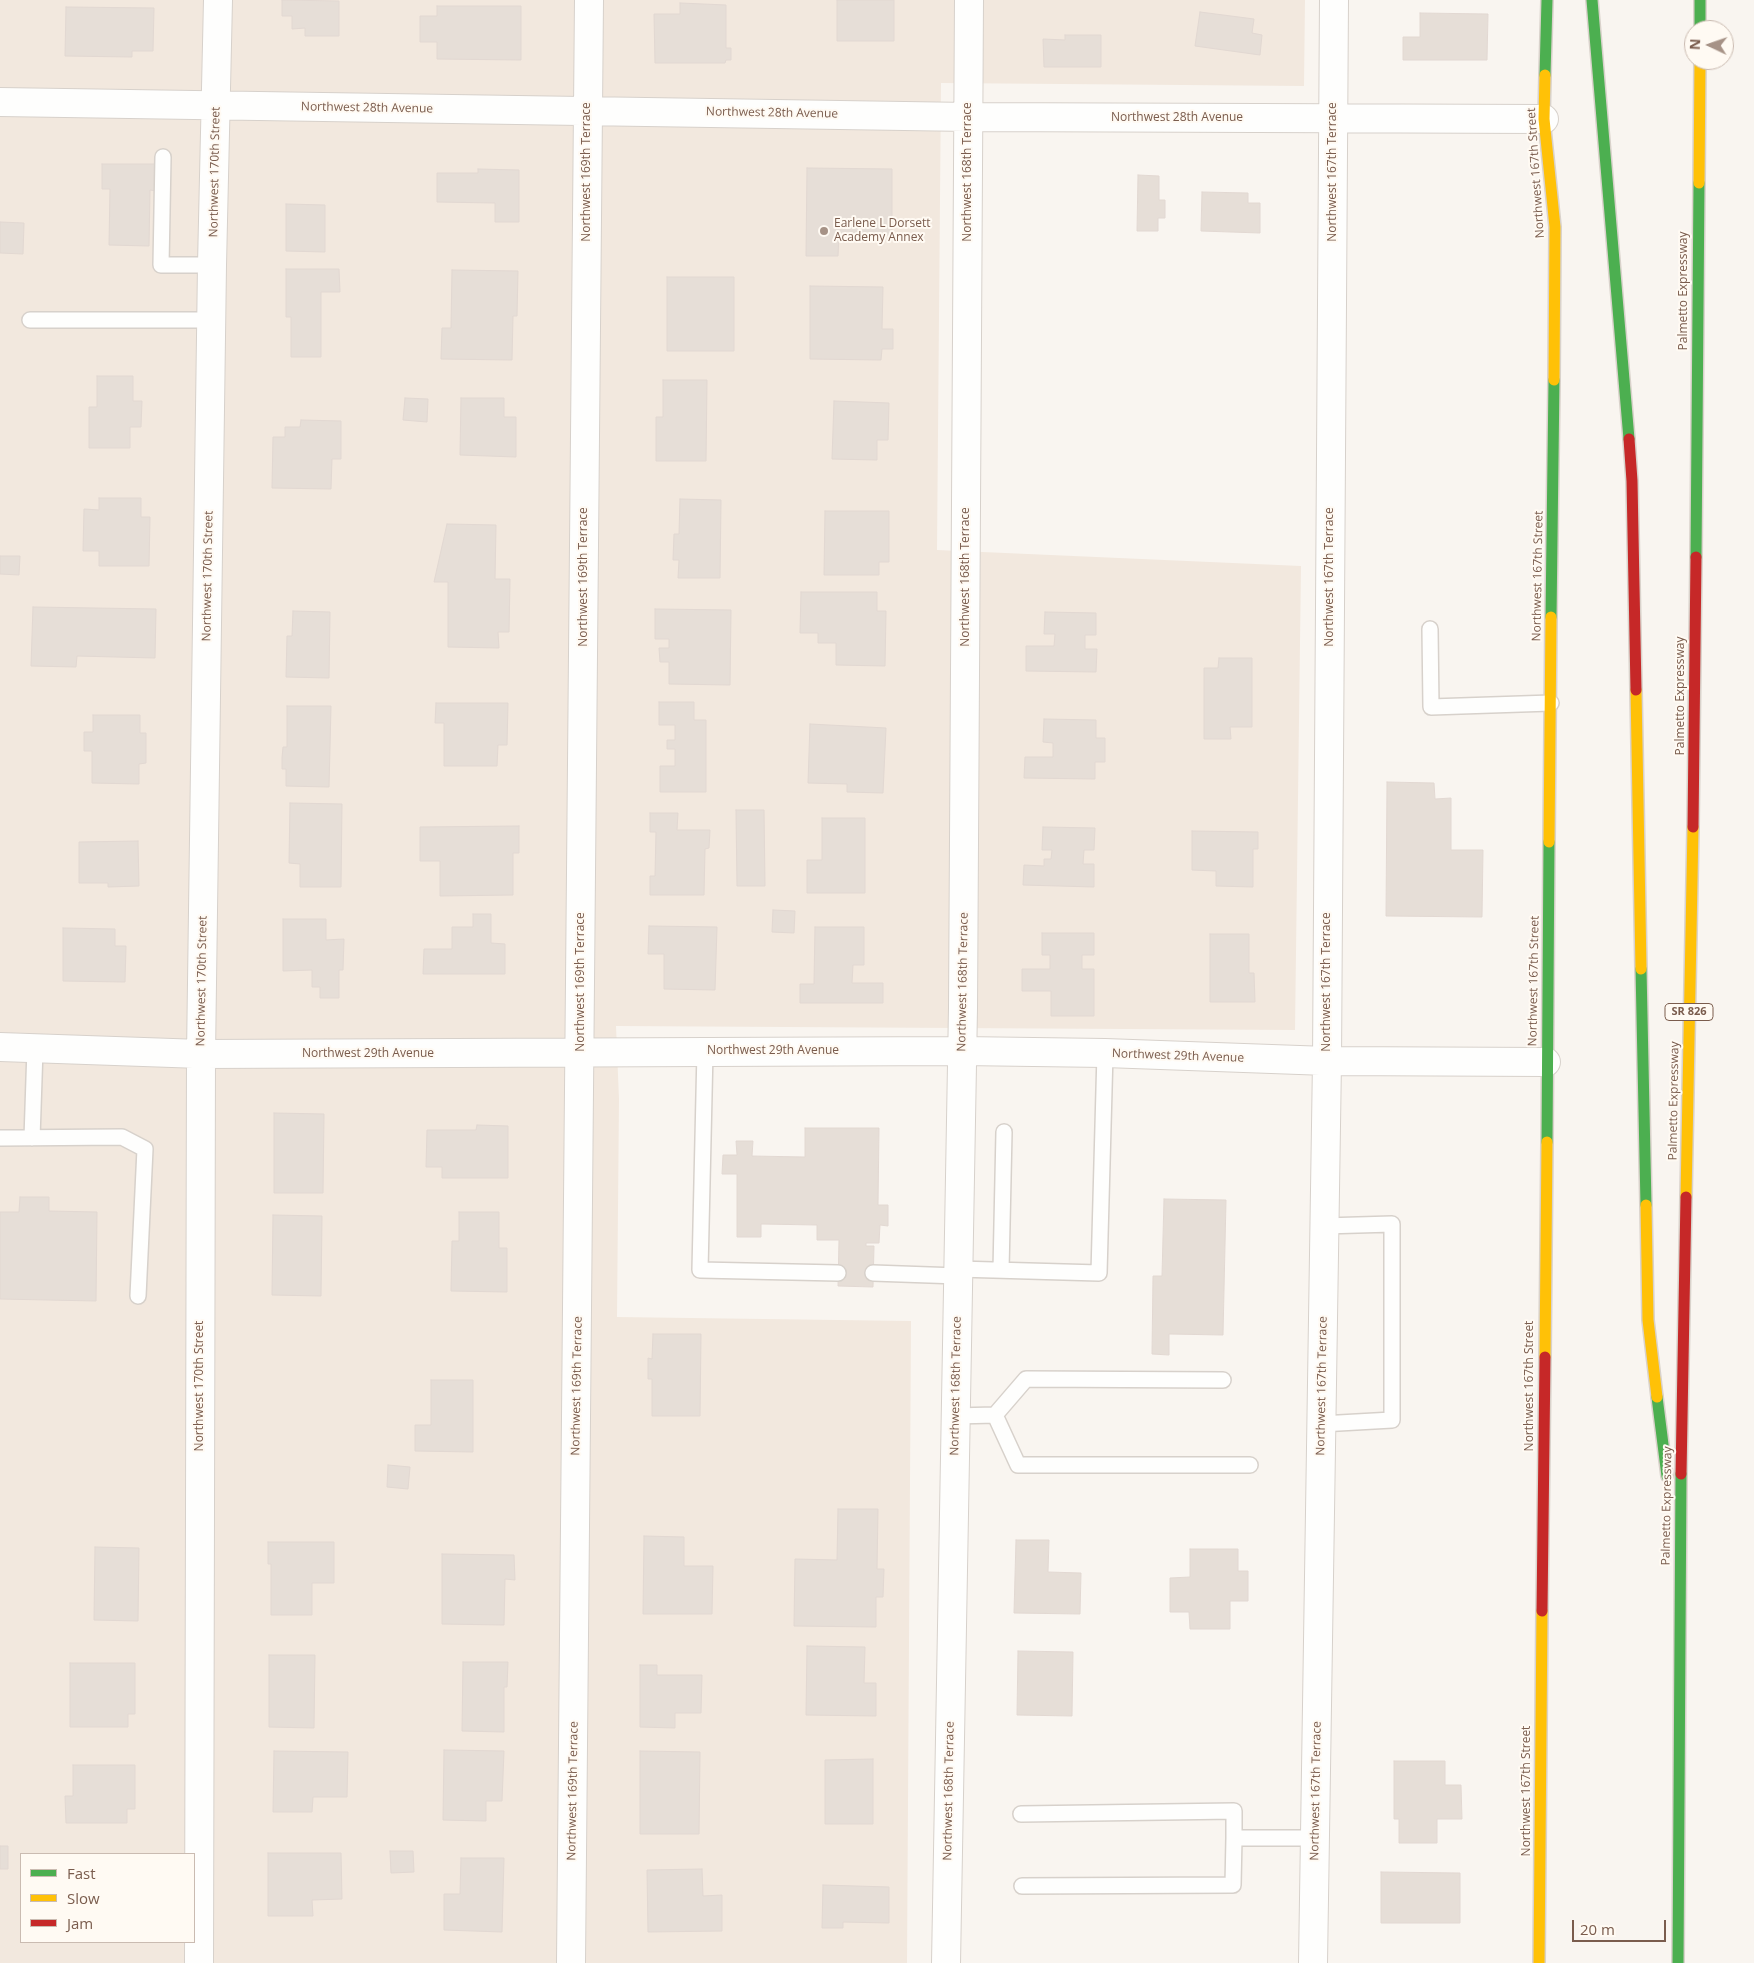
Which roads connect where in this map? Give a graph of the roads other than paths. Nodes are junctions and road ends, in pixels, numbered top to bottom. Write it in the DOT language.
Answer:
graph roads {
  1 [pos="218,0"];
  2 [pos="589,0"];
  3 [pos="969,0"];
  4 [pos="1334,0"];
  5 [pos="1547,0"];
  6 [pos="1592,0"];
  7 [pos="1700,0"];
  8 [pos="1700,20"];
  9 [pos="1700,70"];
  10 [pos="0,102"];
  11 [pos="216,106"];
  12 [pos="588,110"];
  13 [pos="969,117"];
  14 [pos="1334,119"];
  15 [pos="1544,119"];
  16 [pos="163,157"];
  17 [pos="212,265"];
  18 [pos="30,320"];
  19 [pos="211,320"];
  20 [pos="1430,629"];
  21 [pos="1551,703"];
  22 [pos="0,1047"];
  23 [pos="34,1049"];
  24 [pos="705,1051"];
  25 [pos="962,1051"];
  26 [pos="1105,1053"];
  27 [pos="202,1054"];
  28 [pos="581,1054"];
  29 [pos="1327,1062"];
  30 [pos="1546,1062"];
  31 [pos="1004,1132"];
  32 [pos="0,1138"];
  33 [pos="32,1138"];
  34 [pos="1324,1226"];
  35 [pos="1001,1270"];
  36 [pos="873,1273"];
  37 [pos="958,1273"];
  38 [pos="838,1274"];
  39 [pos="138,1296"];
  40 [pos="1223,1380"];
  41 [pos="995,1415"];
  42 [pos="955,1416"];
  43 [pos="1321,1424"];
  44 [pos="1250,1464"];
  45 [pos="1680,1577"];
  46 [pos="1020,1814"];
  47 [pos="1234,1838"];
  48 [pos="1315,1838"];
  49 [pos="1022,1886"];
  50 [pos="199,1963"];
  51 [pos="571,1963"];
  52 [pos="946,1963"];
  53 [pos="1313,1963"];
  54 [pos="1539,1963"];
  55 [pos="1678,1963"];
  1 -- 11 [label="street, Northwest 170th Street"];
  2 -- 12 [label="street, Northwest 169th Terrace"];
  3 -- 13 [label="street, Northwest 168th Terrace"];
  4 -- 14 [label="street, Northwest 167th Terrace"];
  5 -- 15 [label="main road, Northwest 167th Street"];
  6 -- 45 [label="main road"];
  7 -- 8 [label="main road"];
  9 -- 45 [label="main road, Palmetto Expressway / SR 826"];
  10 -- 11 [label="street, Northwest 28th Avenue"];
  11 -- 12 [label="street, Northwest 28th Avenue"];
  11 -- 17 [label="street, Northwest 170th Street"];
  12 -- 13 [label="street, Northwest 28th Avenue"];
  12 -- 28 [label="street, Northwest 169th Terrace"];
  13 -- 14 [label="street, Northwest 28th Avenue"];
  13 -- 25 [label="street, Northwest 168th Terrace"];
  14 -- 15 [label="street, Northwest 28th Avenue"];
  14 -- 29 [label="street, Northwest 167th Terrace"];
  15 -- 21 [label="main road, Northwest 167th Street"];
  16 -- 17 [label="lane"];
  17 -- 19 [label="street, Northwest 170th Street"];
  18 -- 19 [label="lane"];
  19 -- 27 [label="street, Northwest 170th Street"];
  20 -- 21 [label="lane"];
  21 -- 30 [label="main road, Northwest 167th Street"];
  22 -- 23 [label="street, Northwest 29th Avenue"];
  23 -- 27 [label="street, Northwest 29th Avenue"];
  23 -- 33 [label="lane"];
  24 -- 25 [label="street, Northwest 29th Avenue"];
  24 -- 28 [label="street, Northwest 29th Avenue"];
  24 -- 38 [label="lane"];
  25 -- 26 [label="street, Northwest 29th Avenue"];
  25 -- 37 [label="street, Northwest 168th Terrace"];
  26 -- 29 [label="street, Northwest 29th Avenue"];
  26 -- 35 [label="lane"];
  27 -- 28 [label="street, Northwest 29th Avenue"];
  27 -- 50 [label="street, Northwest 170th Street"];
  28 -- 51 [label="street, Northwest 169th Terrace"];
  29 -- 30 [label="street, Northwest 29th Avenue"];
  29 -- 34 [label="street, Northwest 167th Terrace"];
  30 -- 54 [label="main road, Northwest 167th Street"];
  31 -- 35 [label="lane"];
  32 -- 33 [label="lane"];
  33 -- 39 [label="lane"];
  34 -- 43 [label="street, Northwest 167th Terrace"];
  34 -- 43 [label="lane"];
  35 -- 37 [label="lane"];
  36 -- 37 [label="lane"];
  37 -- 42 [label="street, Northwest 168th Terrace"];
  40 -- 41 [label="lane"];
  41 -- 42 [label="lane"];
  41 -- 44 [label="lane"];
  42 -- 52 [label="street, Northwest 168th Terrace"];
  43 -- 48 [label="street, Northwest 167th Terrace"];
  45 -- 55 [label="main road, Palmetto Expressway / SR 826"];
  46 -- 47 [label="lane"];
  47 -- 48 [label="lane"];
  47 -- 49 [label="lane"];
  48 -- 53 [label="street, Northwest 167th Terrace"];
}
